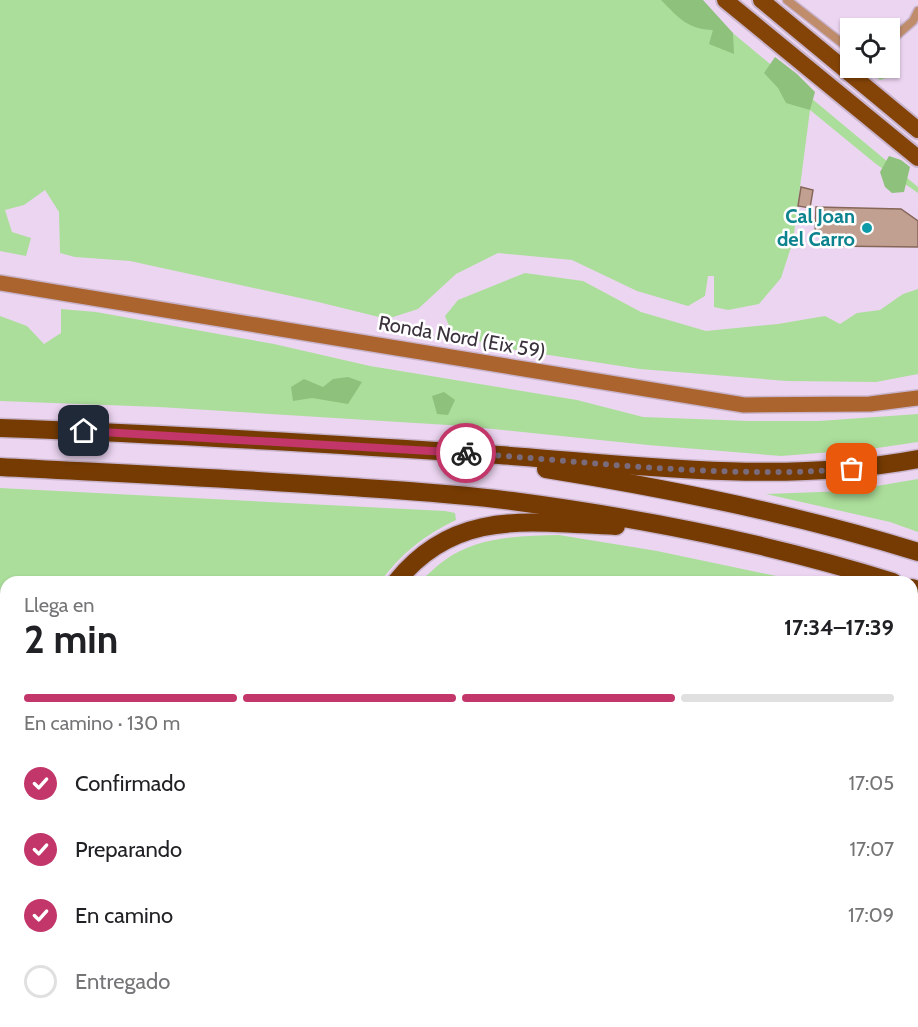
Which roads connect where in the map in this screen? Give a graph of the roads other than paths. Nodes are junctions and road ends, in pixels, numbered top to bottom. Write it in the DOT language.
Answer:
graph roads {
  1 [pos="725,0"];
  2 [pos="761,0"];
  3 [pos="787,0"];
  4 [pos="918,11"];
  5 [pos="900,32"];
  6 [pos="840,41"];
  7 [pos="918,130"];
  8 [pos="918,158"];
  9 [pos="0,283"];
  10 [pos="918,398"];
  11 [pos="0,428"];
  12 [pos="398,448"];
  13 [pos="918,459"];
  14 [pos="0,467"];
  15 [pos="689,530"];
  16 [pos="918,552"];
  17 [pos="402,576"];
  18 [pos="873,576"];
  1 -- 8 [label="highway"];
  2 -- 7 [label="highway"];
  3 -- 6 [label="lane"];
  4 -- 5 [label="lane"];
  9 -- 10 [label="main road, Ronda Nord (Eix 59)"];
  11 -- 12 [label="highway"];
  12 -- 13 [label="highway"];
  12 -- 16 [label="highway"];
  14 -- 15 [label="highway"];
  15 -- 17 [label="highway"];
  15 -- 18 [label="highway"];
}
